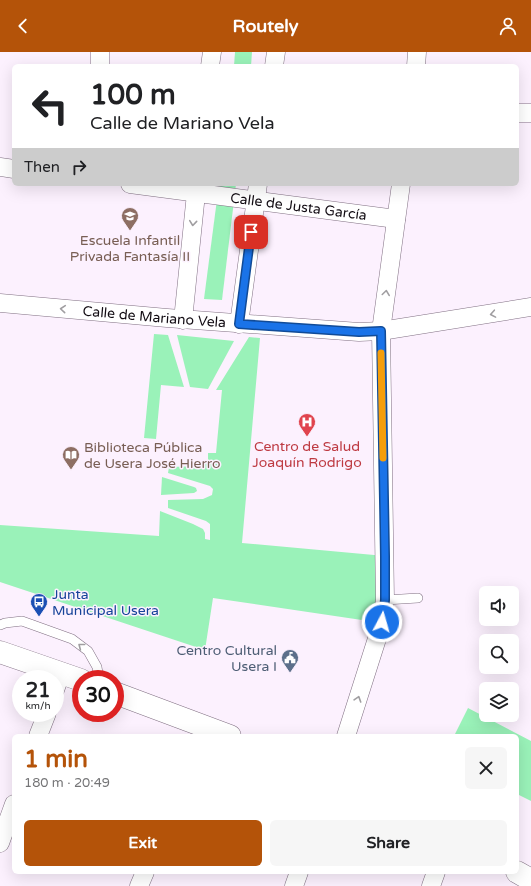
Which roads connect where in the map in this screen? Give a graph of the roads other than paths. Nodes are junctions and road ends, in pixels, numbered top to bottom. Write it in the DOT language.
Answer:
graph roads {
  1 [pos="100,52"];
  2 [pos="212,52"];
  3 [pos="276,52"];
  4 [pos="417,52"];
  5 [pos="100,64"];
  6 [pos="210,64"];
  7 [pos="274,64"];
  8 [pos="416,64"];
  9 [pos="519,113"];
  10 [pos="531,113"];
  11 [pos="0,167"];
  12 [pos="12,169"];
  13 [pos="163,186"];
  14 [pos="401,186"];
  15 [pos="196,188"];
  16 [pos="256,193"];
  17 [pos="396,219"];
  18 [pos="0,303"];
  19 [pos="531,307"];
  20 [pos="183,320"];
  21 [pos="239,324"];
  22 [pos="381,331"];
  23 [pos="418,598"];
  24 [pos="385,600"];
  25 [pos="0,625"];
  26 [pos="0,652"];
  27 [pos="98,670"];
  28 [pos="66,681"];
  29 [pos="124,697"];
  30 [pos="43,722"];
  31 [pos="197,730"];
  32 [pos="39,734"];
  33 [pos="219,734"];
  34 [pos="347,734"];
  35 [pos="12,810"];
  36 [pos="0,843"];
  37 [pos="519,873"];
  38 [pos="144,874"];
  39 [pos="298,874"];
  40 [pos="435,874"];
  41 [pos="531,880"];
  42 [pos="139,886"];
  43 [pos="294,886"];
  44 [pos="431,886"];
  1 -- 5 [label="street"];
  2 -- 6 [label="street"];
  3 -- 7 [label="street"];
  4 -- 8 [label="street"];
  9 -- 10 [label="street"];
  11 -- 12 [label="street"];
  13 -- 15 [label="street, Calle de Justa García"];
  14 -- 17 [label="street"];
  15 -- 16 [label="street, Calle de Justa García"];
  15 -- 20 [label="street, one-way"];
  16 -- 17 [label="street, Calle de Justa García"];
  16 -- 21 [label="street"];
  22 -- 17 [label="street, one-way"];
  20 -- 18 [label="street, Calle de Mariano Vela, one-way"];
  19 -- 22 [label="street, Calle de Mariano Vela, one-way"];
  20 -- 21 [label="street, Calle de Mariano Vela"];
  21 -- 22 [label="street, Calle de Mariano Vela"];
  22 -- 24 [label="street"];
  23 -- 24 [label="lane"];
  34 -- 24 [label="street, one-way"];
  27 -- 25 [label="lane, one-way"];
  26 -- 28 [label="main road"];
  29 -- 31 [label="main road"];
  30 -- 32 [label="street"];
  31 -- 33 [label="main road"];
  35 -- 36 [label="street"];
  37 -- 41 [label="main road"];
  38 -- 42 [label="street"];
  39 -- 43 [label="street"];
  40 -- 44 [label="street"];
}
